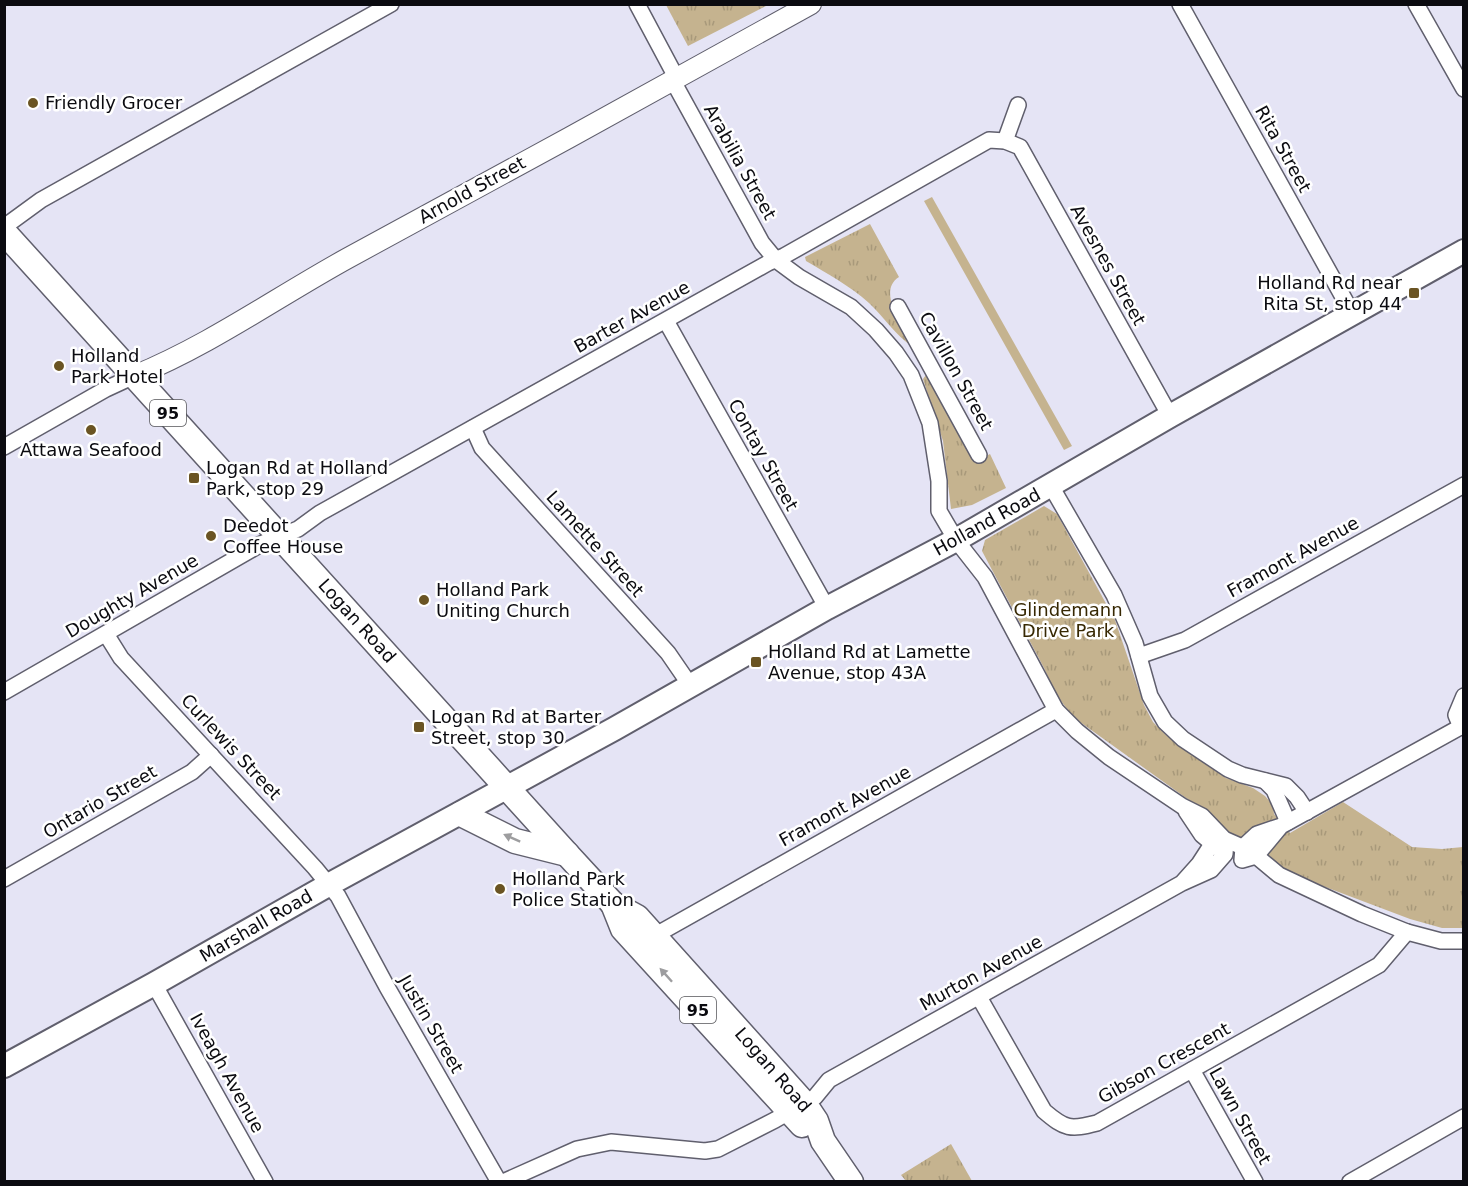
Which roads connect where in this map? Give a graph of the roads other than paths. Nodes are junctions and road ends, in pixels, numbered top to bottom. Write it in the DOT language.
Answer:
graph roads {
  1 [pos="391,4"];
  2 [pos="637,4"];
  3 [pos="811,4"];
  4 [pos="1180,4"];
  5 [pos="1416,4"];
  6 [pos="675,80"];
  7 [pos="1464,89"];
  8 [pos="1018,105"];
  9 [pos="1005,141"];
  10 [pos="4,227"];
  11 [pos="4,232"];
  12 [pos="1464,250"];
  13 [pos="777,260"];
  14 [pos="898,307"];
  15 [pos="1352,313"];
  16 [pos="666,321"];
  17 [pos="927,359"];
  18 [pos="908,371"];
  19 [pos="134,376"];
  20 [pos="1170,416"];
  21 [pos="473,429"];
  22 [pos="4,447"];
  23 [pos="980,455"];
  24 [pos="1464,484"];
  25 [pos="1051,486"];
  26 [pos="279,536"];
  27 [pos="956,540"];
  28 [pos="827,608"];
  29 [pos="106,634"];
  30 [pos="1139,656"];
  31 [pos="690,685"];
  32 [pos="4,692"];
  33 [pos="1464,696"];
  34 [pos="1056,710"];
  35 [pos="1462,726"];
  36 [pos="211,755"];
  37 [pos="1265,781"];
  38 [pos="508,788"];
  39 [pos="1307,812"];
  40 [pos="461,814"];
  41 [pos="1284,824"];
  42 [pos="1221,846"];
  43 [pos="567,854"];
  44 [pos="1247,854"];
  45 [pos="4,879"];
  46 [pos="330,884"];
  47 [pos="613,904"];
  48 [pos="1407,932"];
  49 [pos="654,936"];
  50 [pos="1464,941"];
  51 [pos="154,984"];
  52 [pos="979,997"];
  53 [pos="4,1066"];
  54 [pos="1192,1070"];
  55 [pos="797,1107"];
  56 [pos="1464,1117"];
  57 [pos="265,1182"];
  58 [pos="501,1182"];
  59 [pos="851,1182"];
  60 [pos="1255,1182"];
  61 [pos="1350,1182"];
  1 -- 10 [label="street"];
  2 -- 6 [label="street, Arabilia Street"];
  3 -- 6 [label="street, Arnold Street"];
  4 -- 15 [label="street, Rita Street"];
  5 -- 7 [label="street"];
  6 -- 13 [label="street, Arabilia Street"];
  6 -- 19 [label="street, Arnold Street"];
  8 -- 9 [label="street"];
  9 -- 13 [label="street, Barter Avenue"];
  9 -- 20 [label="street, Avesnes Street"];
  11 -- 19 [label="main road, Logan Road / 95"];
  12 -- 15 [label="main road, Holland Road"];
  13 -- 16 [label="street, Barter Avenue"];
  13 -- 18 [label="street"];
  14 -- 17 [label="street, Cavillon Street"];
  15 -- 20 [label="main road, Holland Road"];
  16 -- 21 [label="street, Barter Avenue"];
  16 -- 28 [label="street, Contay Street"];
  17 -- 18 [label="street"];
  17 -- 23 [label="street, Cavillon Street"];
  18 -- 27 [label="street"];
  19 -- 22 [label="street"];
  19 -- 26 [label="main road, Logan Road / 95"];
  20 -- 25 [label="main road, Holland Road"];
  21 -- 26 [label="street, Barter Avenue"];
  21 -- 31 [label="street, Lamette Street"];
  24 -- 30 [label="street, Framont Avenue"];
  25 -- 27 [label="main road, Holland Road"];
  25 -- 30 [label="street"];
  26 -- 29 [label="street, Doughty Avenue"];
  26 -- 38 [label="main road, Logan Road / 95"];
  27 -- 28 [label="main road, Holland Road"];
  27 -- 34 [label="street"];
  28 -- 31 [label="main road, Holland Road"];
  29 -- 32 [label="street, Doughty Avenue"];
  29 -- 36 [label="street, Curlewis Street"];
  30 -- 37 [label="street"];
  31 -- 38 [label="main road, Holland Road"];
  33 -- 35 [label="street"];
  34 -- 42 [label="street"];
  34 -- 49 [label="street, Framont Avenue"];
  35 -- 39 [label="street"];
  36 -- 45 [label="street, Ontario Street"];
  36 -- 46 [label="street, Curlewis Street"];
  37 -- 39 [label="street"];
  37 -- 41 [label="street"];
  38 -- 40 [label="main road, Marshall Road"];
  38 -- 43 [label="main road, Logan Road / 95"];
  39 -- 41 [label="street"];
  43 -- 40 [label="main road, one-way"];
  40 -- 46 [label="main road, Marshall Road"];
  41 -- 44 [label="street"];
  42 -- 44 [label="street"];
  42 -- 52 [label="street, Murton Avenue"];
  43 -- 47 [label="main road, Logan Road / 95"];
  44 -- 48 [label="street"];
  46 -- 51 [label="main road, Marshall Road"];
  46 -- 58 [label="street, Justin Street"];
  47 -- 49 [label="main road, Logan Road / 95"];
  55 -- 47 [label="main road, Logan Road / 95, one-way"];
  48 -- 50 [label="street"];
  48 -- 54 [label="street, Gibson Crescent"];
  49 -- 55 [label="main road, Logan Road / 95"];
  51 -- 53 [label="main road, Marshall Road"];
  51 -- 57 [label="street, Iveagh Avenue"];
  52 -- 54 [label="street, Gibson Crescent"];
  52 -- 55 [label="street, Murton Avenue"];
  54 -- 60 [label="street, Lawn Street"];
  55 -- 58 [label="street, Murton Avenue"];
  55 -- 59 [label="main road, Logan Road / 95"];
  56 -- 61 [label="street"];
}
